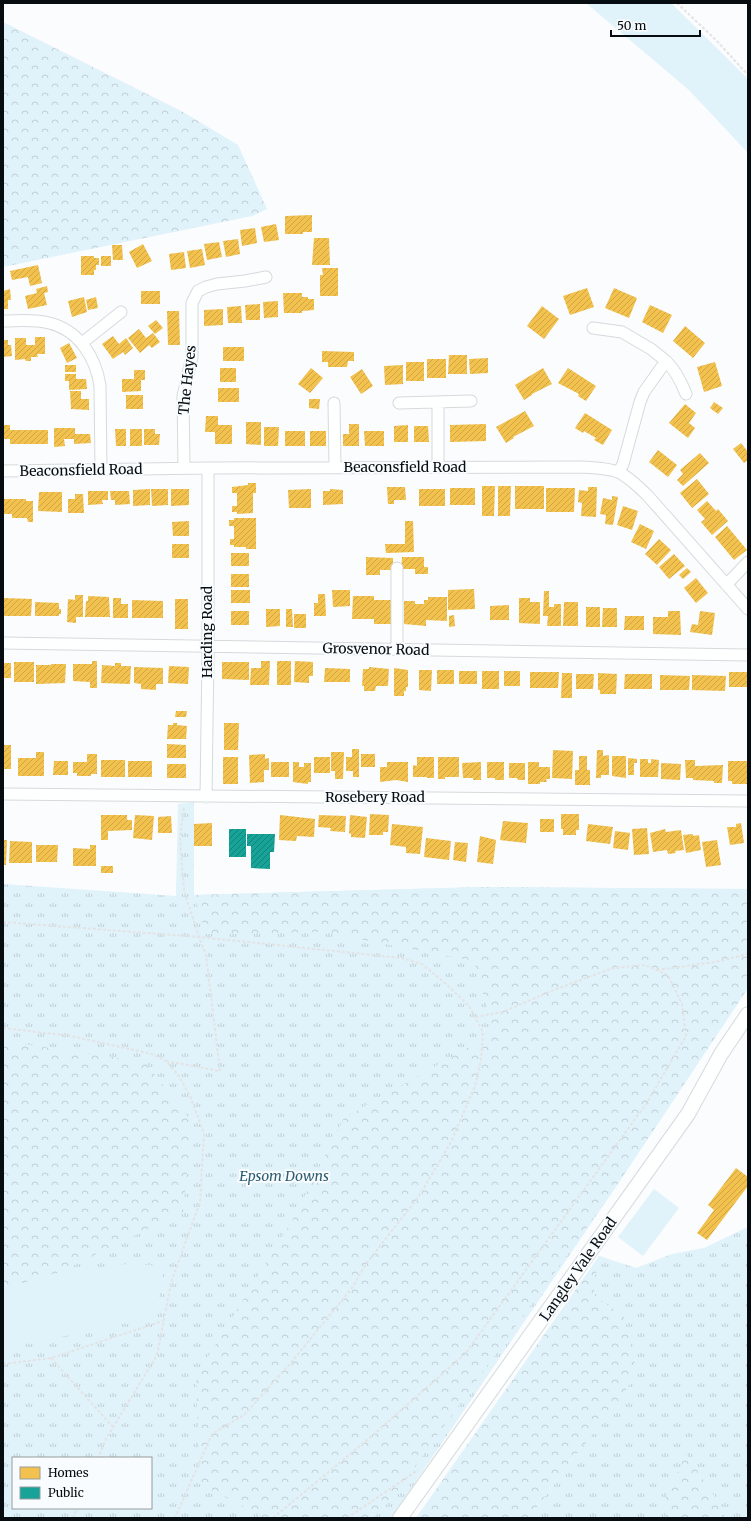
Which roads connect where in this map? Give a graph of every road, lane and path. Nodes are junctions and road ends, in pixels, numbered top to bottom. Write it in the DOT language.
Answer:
graph roads {
  1 [pos="677,3"];
  2 [pos="748,75"];
  3 [pos="266,277"];
  4 [pos="120,312"];
  5 [pos="3,321"];
  6 [pos="593,328"];
  7 [pos="82,343"];
  8 [pos="666,361"];
  9 [pos="686,394"];
  10 [pos="471,401"];
  11 [pos="334,403"];
  12 [pos="399,403"];
  13 [pos="438,403"];
  14 [pos="335,467"];
  15 [pos="438,467"];
  16 [pos="184,468"];
  17 [pos="208,468"];
  18 [pos="101,469"];
  19 [pos="3,471"];
  20 [pos="619,472"];
  21 [pos="748,562"];
  22 [pos="397,568"];
  23 [pos="727,584"];
  24 [pos="748,609"];
  25 [pos="3,643"];
  26 [pos="208,646"];
  27 [pos="397,649"];
  28 [pos="748,655"];
  29 [pos="3,794"];
  30 [pos="185,796"];
  31 [pos="206,797"];
  32 [pos="748,800"];
  33 [pos="3,922"];
  34 [pos="199,938"];
  35 [pos="748,954"];
  36 [pos="657,970"];
  37 [pos="748,1014"];
  38 [pos="475,1017"];
  39 [pos="3,1028"];
  40 [pos="166,1061"];
  41 [pos="164,1321"];
  42 [pos="51,1358"];
  43 [pos="3,1364"];
  44 [pos="113,1428"];
  45 [pos="98,1457"];
  46 [pos="419,1469"];
  47 [pos="175,1518"];
  48 [pos="273,1518"];
  49 [pos="347,1518"];
  50 [pos="400,1518"];
  1 -- 2 [label="path"];
  3 -- 16 [label="street, The Hayes"];
  4 -- 7 [label="street"];
  5 -- 7 [label="street"];
  6 -- 8 [label="street"];
  7 -- 18 [label="street"];
  8 -- 9 [label="street"];
  8 -- 20 [label="street"];
  10 -- 13 [label="street"];
  11 -- 14 [label="street"];
  12 -- 13 [label="street"];
  13 -- 15 [label="street"];
  14 -- 15 [label="street, Beaconsfield Road"];
  14 -- 17 [label="street, Beaconsfield Road"];
  15 -- 20 [label="street, Beaconsfield Road"];
  16 -- 17 [label="street, Beaconsfield Road"];
  16 -- 18 [label="street, Beaconsfield Road"];
  17 -- 26 [label="street, Harding Road"];
  18 -- 19 [label="street, Beaconsfield Road"];
  20 -- 23 [label="street, Beaconsfield Road"];
  21 -- 23 [label="street"];
  22 -- 27 [label="street"];
  23 -- 24 [label="street, Beaconsfield Road"];
  25 -- 26 [label="street, Grosvenor Road"];
  26 -- 27 [label="street, Grosvenor Road"];
  26 -- 31 [label="street, Harding Road"];
  27 -- 28 [label="street, Grosvenor Road"];
  29 -- 30 [label="street, Rosebery Road"];
  30 -- 31 [label="street, Rosebery Road"];
  30 -- 34 [label="path"];
  31 -- 32 [label="street, Rosebery Road"];
  33 -- 34 [label="path"];
  34 -- 38 [label="path"];
  34 -- 40 [label="path"];
  35 -- 36 [label="path"];
  36 -- 38 [label="path"];
  36 -- 48 [label="path"];
  37 -- 50 [label="street, Langley Vale Road"];
  38 -- 47 [label="path"];
  39 -- 40 [label="path"];
  40 -- 41 [label="path"];
  41 -- 42 [label="path"];
  41 -- 44 [label="path"];
  42 -- 43 [label="path"];
  42 -- 44 [label="path"];
  44 -- 45 [label="path"];
  46 -- 49 [label="path"];
}
